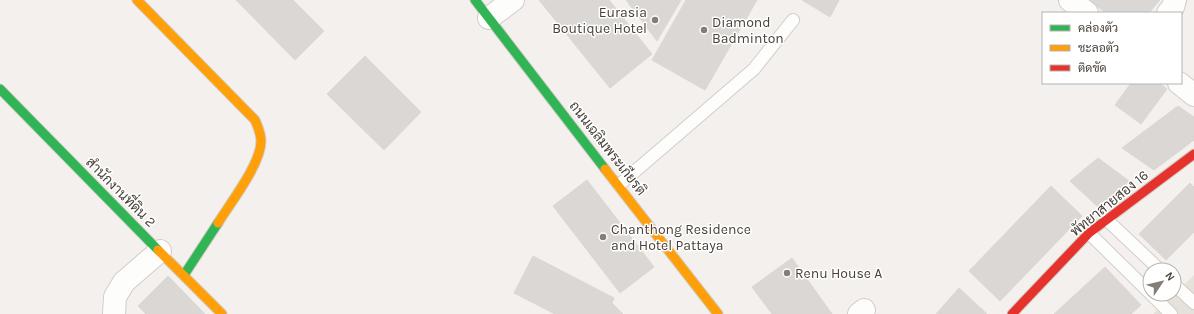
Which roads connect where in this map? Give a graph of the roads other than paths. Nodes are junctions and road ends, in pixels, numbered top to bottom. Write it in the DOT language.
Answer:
graph roads {
  1 [pos="137,0"];
  2 [pos="475,0"];
  3 [pos="513,0"];
  4 [pos="1070,0"];
  5 [pos="1175,0"];
  6 [pos="1086,12"];
  7 [pos="1169,12"];
  8 [pos="489,18"];
  9 [pos="793,20"];
  10 [pos="1180,84"];
  11 [pos="0,89"];
  12 [pos="1194,95"];
  13 [pos="1194,154"];
  14 [pos="619,185"];
  15 [pos="1107,220"];
  16 [pos="1090,233"];
  17 [pos="160,250"];
  18 [pos="1152,262"];
  19 [pos="184,275"];
  20 [pos="1142,286"];
  21 [pos="1182,292"];
  22 [pos="1158,302"];
  23 [pos="1194,303"];
  24 [pos="114,314"];
  25 [pos="222,314"];
  26 [pos="718,314"];
  27 [pos="1012,314"];
  28 [pos="1171,314"];
  1 -- 19 [label="street"];
  2 -- 8 [label="street, ถนนเฉลิมพระเกียรติ"];
  3 -- 8 [label="street"];
  4 -- 6 [label="street"];
  5 -- 7 [label="street"];
  8 -- 14 [label="street, ถนนเฉลิมพระเกียรติ"];
  9 -- 14 [label="lane"];
  10 -- 12 [label="street"];
  11 -- 17 [label="street, สำนักงานที่ดิน 2"];
  13 -- 15 [label="street, พัทยาสายสอง 16"];
  14 -- 26 [label="street, ถนนเฉลิมพระเกียรติ"];
  15 -- 16 [label="street, พัทยาสายสอง 16"];
  15 -- 18 [label="lane"];
  16 -- 20 [label="lane"];
  16 -- 27 [label="street, พัทยาสายสอง 16"];
  17 -- 19 [label="street, สำนักงานที่ดิน 2"];
  17 -- 24 [label="street"];
  19 -- 25 [label="street, สำนักงานที่ดิน 2"];
  21 -- 23 [label="lane"];
  22 -- 28 [label="lane"];
}
